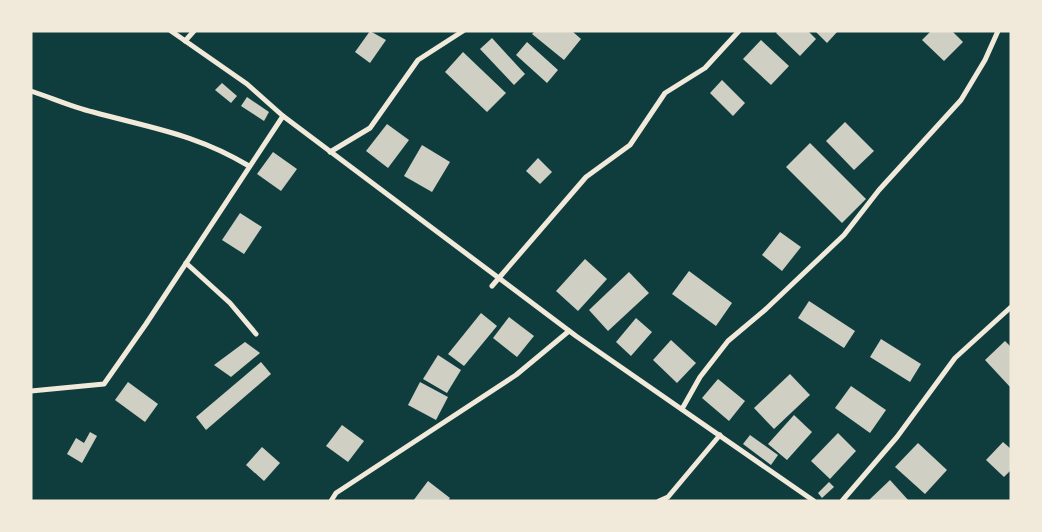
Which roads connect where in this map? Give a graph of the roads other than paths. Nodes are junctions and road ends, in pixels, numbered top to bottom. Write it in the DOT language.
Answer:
graph roads {
  1 [pos="171,31"];
  2 [pos="194,31"];
  3 [pos="463,31"];
  4 [pos="739,31"];
  5 [pos="998,31"];
  6 [pos="186,41"];
  7 [pos="31,91"];
  8 [pos="283,116"];
  9 [pos="330,152"];
  10 [pos="249,166"];
  11 [pos="186,263"];
  12 [pos="498,278"];
  13 [pos="492,286"];
  14 [pos="1011,307"];
  15 [pos="569,331"];
  16 [pos="256,334"];
  17 [pos="31,391"];
  18 [pos="682,409"];
  19 [pos="720,435"];
  20 [pos="331,501"];
  21 [pos="659,501"];
  22 [pos="814,501"];
  23 [pos="842,501"];
  1 -- 6 [label="street"];
  2 -- 6 [label="street"];
  3 -- 9 [label="street"];
  4 -- 12 [label="street"];
  5 -- 18 [label="street"];
  6 -- 8 [label="street"];
  7 -- 10 [label="street"];
  8 -- 9 [label="street"];
  8 -- 10 [label="street"];
  9 -- 12 [label="street"];
  10 -- 11 [label="street"];
  11 -- 16 [label="street"];
  11 -- 17 [label="street"];
  12 -- 13 [label="street"];
  12 -- 15 [label="street"];
  14 -- 23 [label="street"];
  15 -- 18 [label="street"];
  15 -- 20 [label="street"];
  18 -- 19 [label="street"];
  19 -- 21 [label="street"];
  19 -- 22 [label="street"];
}
